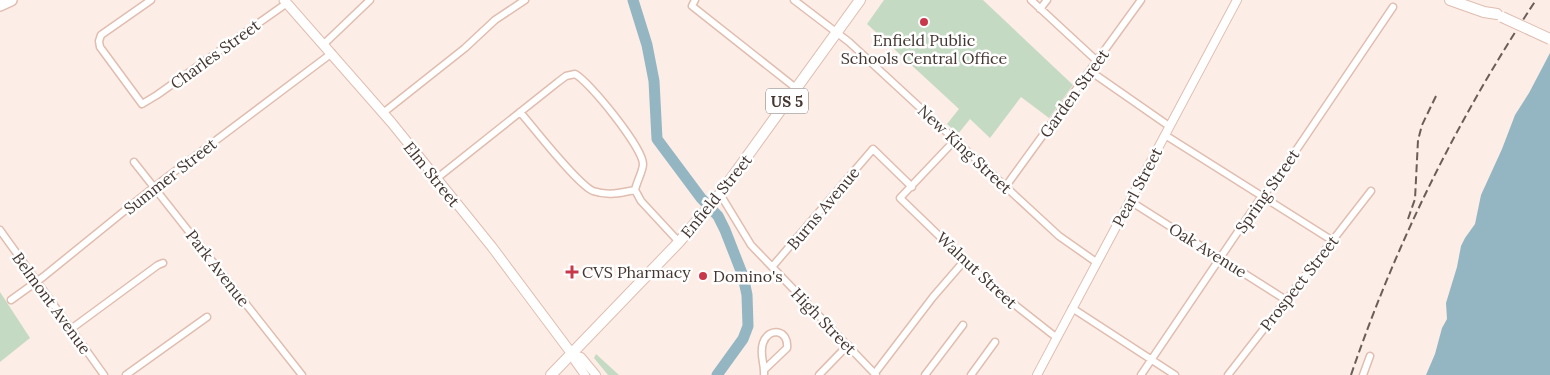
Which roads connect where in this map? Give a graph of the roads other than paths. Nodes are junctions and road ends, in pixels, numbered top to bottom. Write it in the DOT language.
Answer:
graph roads {
  1 [pos="11,0"];
  2 [pos="151,0"];
  3 [pos="370,0"];
  4 [pos="524,0"];
  5 [pos="794,0"];
  6 [pos="860,0"];
  7 [pos="1031,0"];
  8 [pos="1047,0"];
  9 [pos="1141,0"];
  10 [pos="1237,0"];
  11 [pos="1450,0"];
  12 [pos="1469,0"];
  13 [pos="285,1"];
  14 [pos="694,3"];
  15 [pos="0,5"];
  16 [pos="1393,7"];
  17 [pos="1040,9"];
  18 [pos="1500,15"];
  19 [pos="837,33"];
  20 [pos="1550,39"];
  21 [pos="324,44"];
  22 [pos="332,53"];
  23 [pos="1097,61"];
  24 [pos="1090,71"];
  25 [pos="797,88"];
  26 [pos="520,112"];
  27 [pos="383,113"];
  28 [pos="1169,126"];
  29 [pos="1165,135"];
  30 [pos="956,140"];
  31 [pos="134,162"];
  32 [pos="436,179"];
  33 [pos="1006,186"];
  34 [pos="154,187"];
  35 [pos="912,187"];
  36 [pos="635,190"];
  37 [pos="1371,191"];
  38 [pos="1263,196"];
  39 [pos="717,198"];
  40 [pos="1130,201"];
  41 [pos="0,230"];
  42 [pos="1333,241"];
  43 [pos="679,242"];
  44 [pos="1221,258"];
  45 [pos="965,260"];
  46 [pos="1096,262"];
  47 [pos="163,263"];
  48 [pos="772,267"];
  49 [pos="37,282"];
  50 [pos="11,300"];
  51 [pos="1286,300"];
  52 [pos="1072,308"];
  53 [pos="206,317"];
  54 [pos="964,324"];
  55 [pos="71,329"];
  56 [pos="1057,338"];
  57 [pos="995,342"];
  58 [pos="848,345"];
  59 [pos="572,354"];
  60 [pos="1370,356"];
  61 [pos="1152,359"];
  62 [pos="765,372"];
  63 [pos="875,374"];
  64 [pos="104,375"];
  65 [pos="126,375"];
  66 [pos="302,375"];
  67 [pos="552,375"];
  68 [pos="585,375"];
  69 [pos="596,375"];
  70 [pos="819,375"];
  71 [pos="925,375"];
  72 [pos="971,375"];
  73 [pos="1037,375"];
  74 [pos="1141,375"];
  75 [pos="1175,375"];
  76 [pos="1228,375"];
  77 [pos="1363,375"];
  1 -- 15 [label="highway"];
  2 -- 13 [label="street, Charles Street"];
  3 -- 21 [label="street"];
  4 -- 27 [label="street"];
  5 -- 19 [label="street, New King Street"];
  6 -- 19 [label="main road, Enfield Street / US 5"];
  7 -- 17 [label="street"];
  8 -- 17 [label="street"];
  9 -- 23 [label="street, Garden Street"];
  10 -- 28 [label="street, Pearl Street"];
  11 -- 18 [label="main road"];
  12 -- 18 [label="main road"];
  13 -- 21 [label="main road, Elm Street"];
  14 -- 25 [label="street"];
  16 -- 38 [label="street, Spring Street"];
  17 -- 23 [label="street"];
  18 -- 20 [label="main road, bridge"];
  19 -- 25 [label="main road, Enfield Street / US 5"];
  19 -- 30 [label="street, New King Street"];
  21 -- 22 [label="main road, Elm Street"];
  22 -- 27 [label="main road, Elm Street"];
  22 -- 34 [label="street, Summer Street"];
  23 -- 24 [label="street, Garden Street"];
  24 -- 28 [label="street"];
  24 -- 33 [label="street, Garden Street"];
  25 -- 39 [label="main road, Enfield Street / US 5"];
  26 -- 32 [label="street"];
  26 -- 36 [label="street"];
  26 -- 36 [label="street"];
  27 -- 32 [label="main road, Elm Street"];
  28 -- 29 [label="street, Pearl Street"];
  29 -- 38 [label="street"];
  29 -- 40 [label="street, Pearl Street"];
  30 -- 33 [label="street, New King Street"];
  30 -- 35 [label="street"];
  31 -- 34 [label="street, Park Avenue"];
  32 -- 59 [label="main road, Elm Street"];
  33 -- 46 [label="street, New King Street"];
  34 -- 49 [label="street, Summer Street"];
  34 -- 66 [label="street, Park Avenue"];
  35 -- 45 [label="street, Walnut Street"];
  35 -- 48 [label="street, Burns Avenue"];
  36 -- 43 [label="street"];
  37 -- 42 [label="street, Prospect Street"];
  38 -- 42 [label="street"];
  38 -- 44 [label="street, Spring Street"];
  39 -- 43 [label="main road, Enfield Street / US 5"];
  39 -- 48 [label="street, High Street"];
  40 -- 44 [label="street, Oak Avenue"];
  40 -- 46 [label="street, Pearl Street"];
  41 -- 49 [label="street, Belmont Avenue"];
  42 -- 51 [label="street, Prospect Street"];
  43 -- 59 [label="main road, Enfield Street / US 5"];
  44 -- 51 [label="street, Oak Avenue"];
  44 -- 61 [label="street, Spring Street"];
  45 -- 56 [label="street, Walnut Street"];
  45 -- 63 [label="street"];
  46 -- 52 [label="street, Pearl Street"];
  47 -- 55 [label="street"];
  48 -- 58 [label="street, High Street"];
  49 -- 50 [label="street, Summer Street"];
  49 -- 55 [label="street, Belmont Avenue"];
  51 -- 76 [label="street, Prospect Street"];
  52 -- 56 [label="street, Pearl Street"];
  52 -- 61 [label="street"];
  53 -- 65 [label="street"];
  54 -- 71 [label="street"];
  55 -- 64 [label="street, Belmont Avenue"];
  56 -- 73 [label="street, Pearl Street"];
  57 -- 72 [label="street"];
  58 -- 63 [label="street, High Street"];
  58 -- 70 [label="street"];
  59 -- 67 [label="main road, Enfield Street / US 5"];
  59 -- 68 [label="street"];
  59 -- 69 [label="street"];
  60 -- 77 [label="street"];
  61 -- 74 [label="street, Spring Street"];
  61 -- 75 [label="street"];
  62 -- 62 [label="street"];
}
